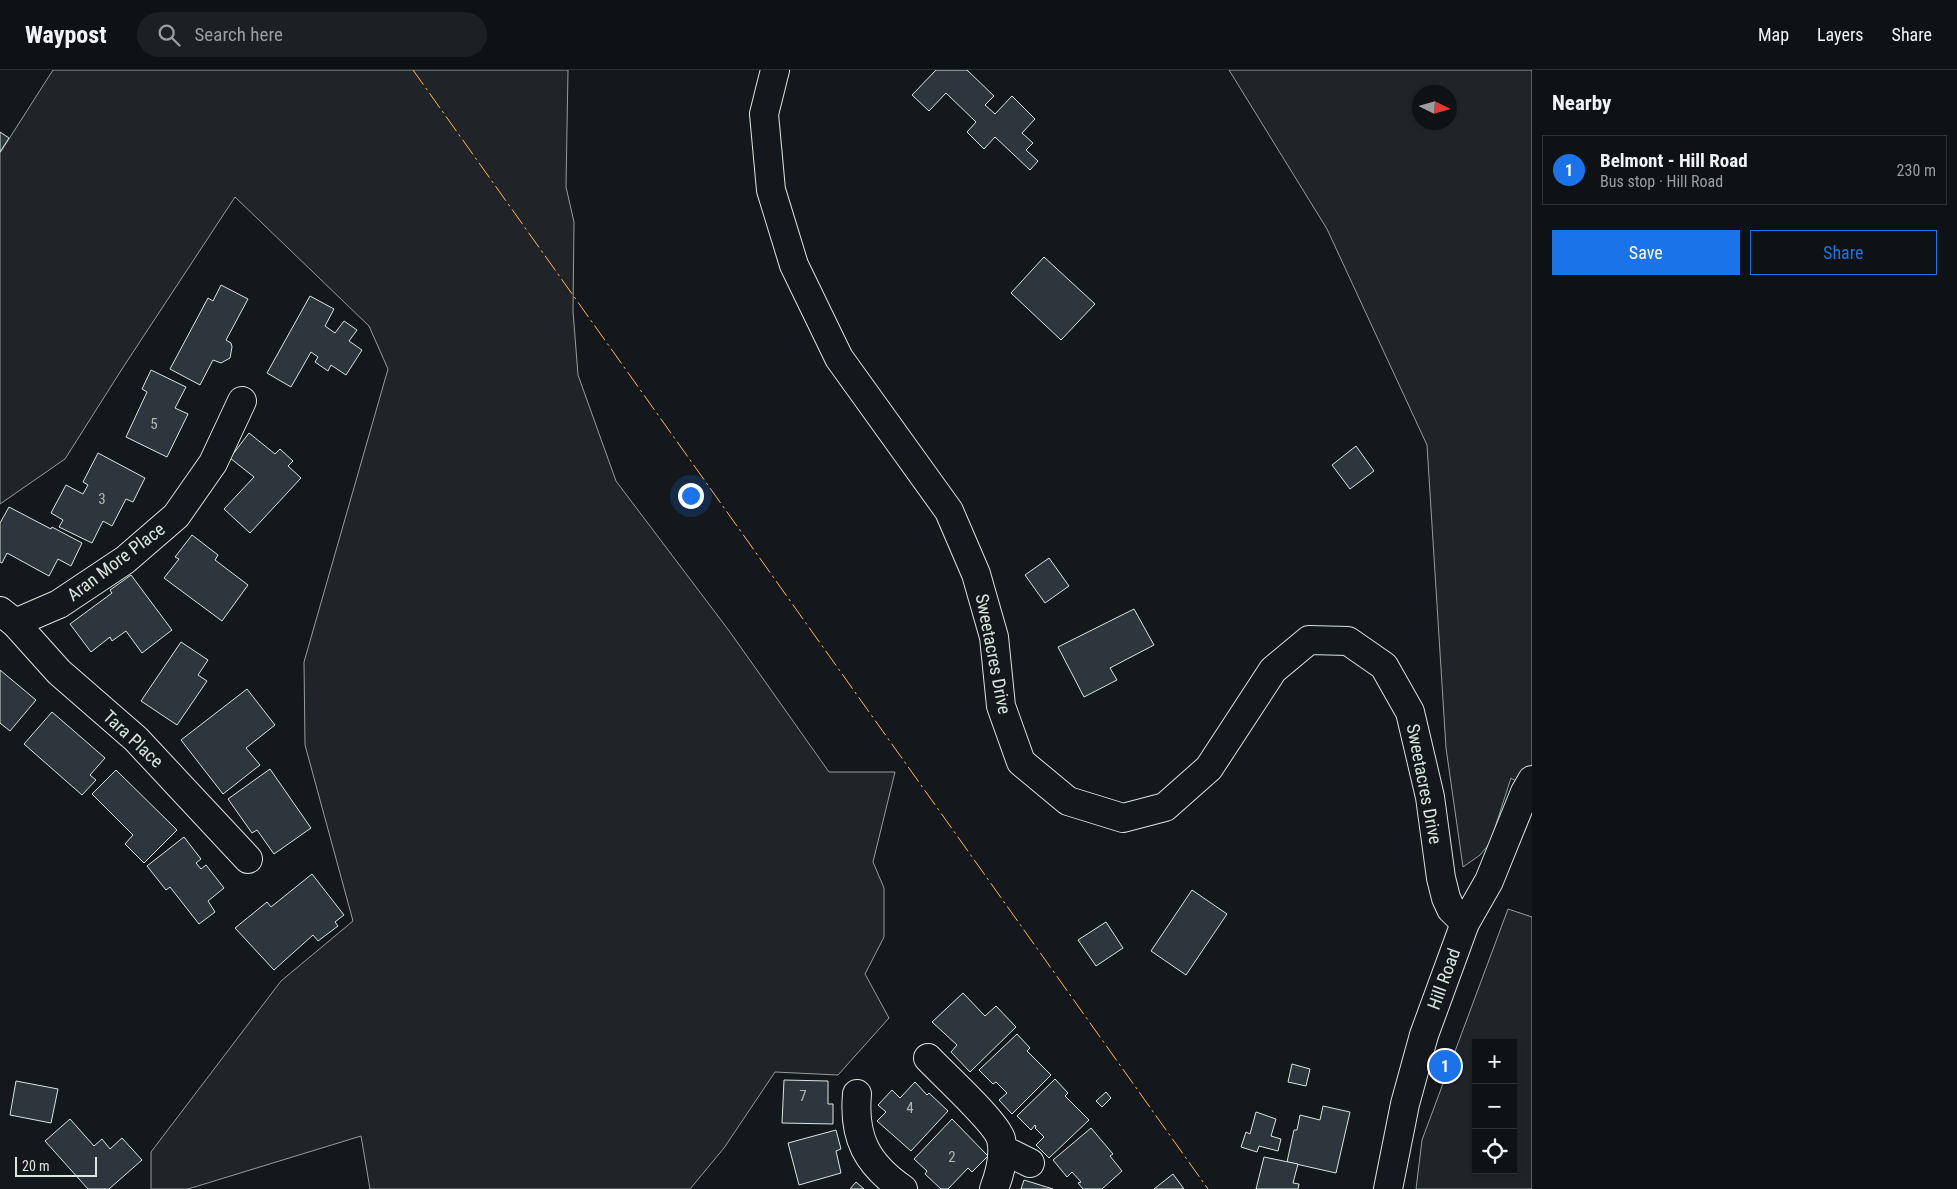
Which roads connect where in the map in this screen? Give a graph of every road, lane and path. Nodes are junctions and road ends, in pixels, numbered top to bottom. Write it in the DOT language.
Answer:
graph roads {
  1 [pos="775,70"];
  2 [pos="242,400"];
  3 [pos="7,617"];
  4 [pos="1532,780"];
  5 [pos="248,859"];
  6 [pos="1465,922"];
  7 [pos="928,1058"];
  8 [pos="857,1094"];
  9 [pos="1002,1153"];
  10 [pos="1030,1163"];
  11 [pos="902,1189"];
  12 [pos="994,1189"];
  13 [pos="1388,1189"];
  1 -- 6 [label="street, Sweetacres Drive"];
  2 -- 3 [label="street, Aran More Place"];
  3 -- 5 [label="street, Tara Place"];
  4 -- 6 [label="street, Hill Road"];
  6 -- 13 [label="street, Hill Road"];
  7 -- 9 [label="street"];
  8 -- 11 [label="street"];
  9 -- 10 [label="street"];
  9 -- 12 [label="street"];
}
